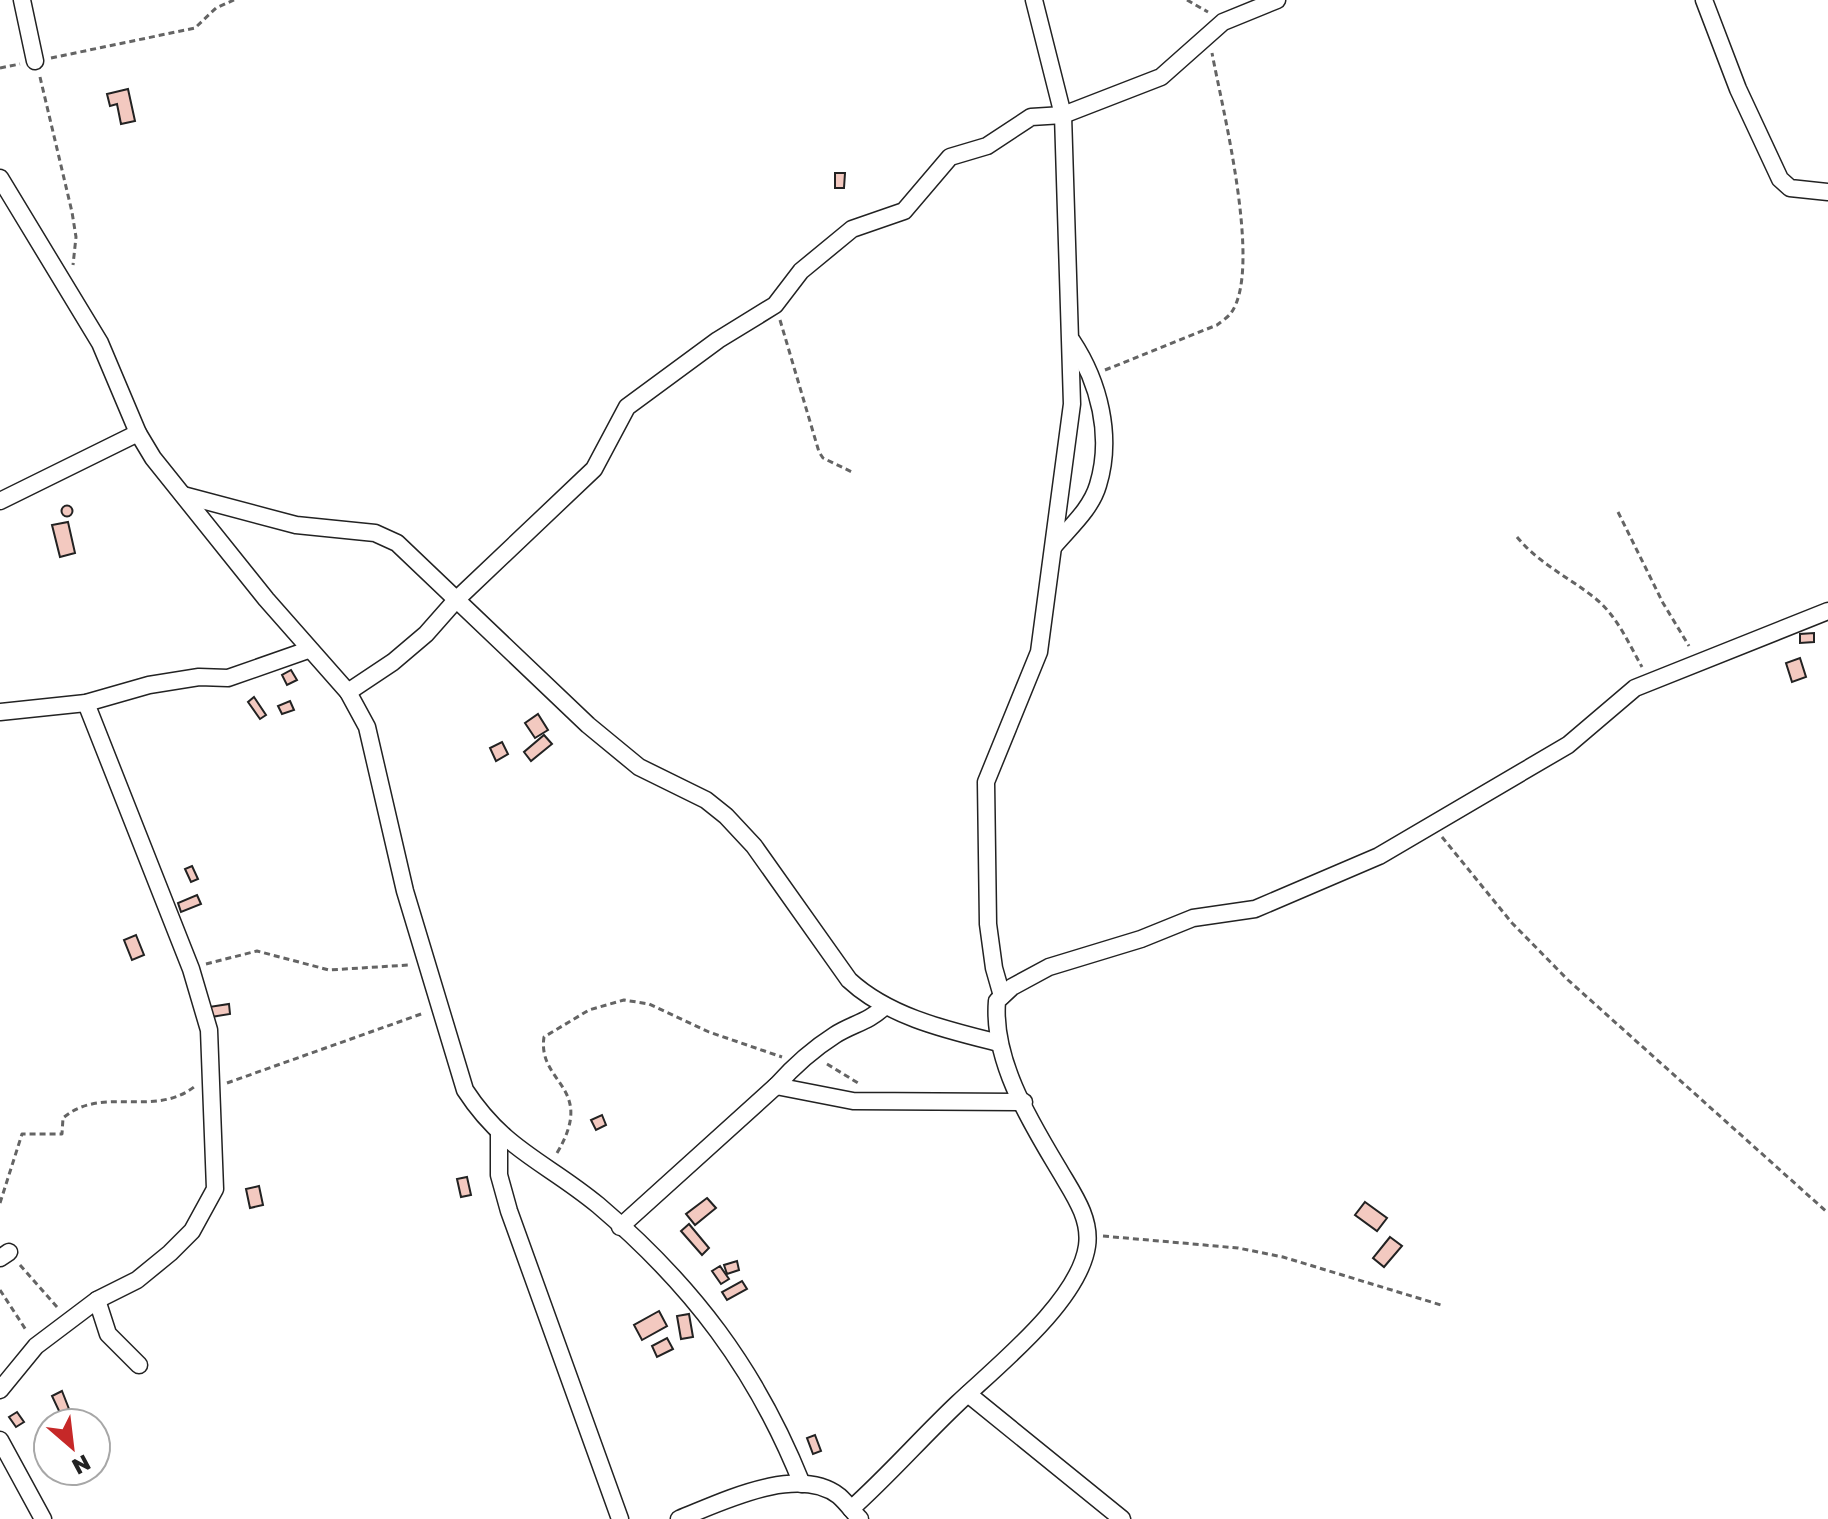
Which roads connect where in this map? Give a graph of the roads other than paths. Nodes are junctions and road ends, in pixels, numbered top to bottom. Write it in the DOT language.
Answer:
graph roads {
  1 [pos="22,0"];
  2 [pos="1034,0"];
  3 [pos="1277,0"];
  4 [pos="1704,0"];
  5 [pos="35,61"];
  6 [pos="1063,115"];
  7 [pos="0,178"];
  8 [pos="1828,192"];
  9 [pos="1072,339"];
  10 [pos="138,433"];
  11 [pos="183,495"];
  12 [pos="0,501"];
  13 [pos="1054,546"];
  14 [pos="456,600"];
  15 [pos="1828,611"];
  16 [pos="308,650"];
  17 [pos="348,692"];
  18 [pos="86,703"];
  19 [pos="0,712"];
  20 [pos="1002,996"];
  21 [pos="885,1006"];
  22 [pos="999,1043"];
  23 [pos="776,1086"];
  24 [pos="1024,1102"];
  25 [pos="499,1134"];
  26 [pos="620,1227"];
  27 [pos="97,1300"];
  28 [pos="139,1365"];
  29 [pos="0,1390"];
  30 [pos="968,1394"];
  31 [pos="0,1440"];
  32 [pos="802,1484"];
  33 [pos="856,1514"];
  34 [pos="38,1516"];
  35 [pos="620,1519"];
  36 [pos="679,1519"];
  37 [pos="1122,1519"];
  1 -- 5 [label="street"];
  2 -- 6 [label="street"];
  3 -- 6 [label="street"];
  4 -- 8 [label="street"];
  6 -- 9 [label="street"];
  6 -- 14 [label="street"];
  7 -- 10 [label="street"];
  9 -- 13 [label="street"];
  9 -- 13 [label="street"];
  10 -- 11 [label="street"];
  10 -- 12 [label="street"];
  11 -- 14 [label="street"];
  11 -- 16 [label="street"];
  13 -- 20 [label="street"];
  14 -- 17 [label="street"];
  14 -- 21 [label="street"];
  15 -- 20 [label="street"];
  16 -- 17 [label="street"];
  16 -- 18 [label="street"];
  17 -- 25 [label="street"];
  18 -- 19 [label="street"];
  18 -- 27 [label="street"];
  20 -- 22 [label="street"];
  21 -- 22 [label="street"];
  21 -- 23 [label="street"];
  22 -- 24 [label="street"];
  23 -- 24 [label="street"];
  23 -- 26 [label="street"];
  24 -- 30 [label="street"];
  25 -- 26 [label="street"];
  25 -- 35 [label="street"];
  26 -- 32 [label="street"];
  27 -- 28 [label="street"];
  27 -- 29 [label="street"];
  30 -- 33 [label="street"];
  30 -- 37 [label="street"];
  31 -- 34 [label="street"];
  32 -- 33 [label="street"];
  32 -- 36 [label="street"];
}
